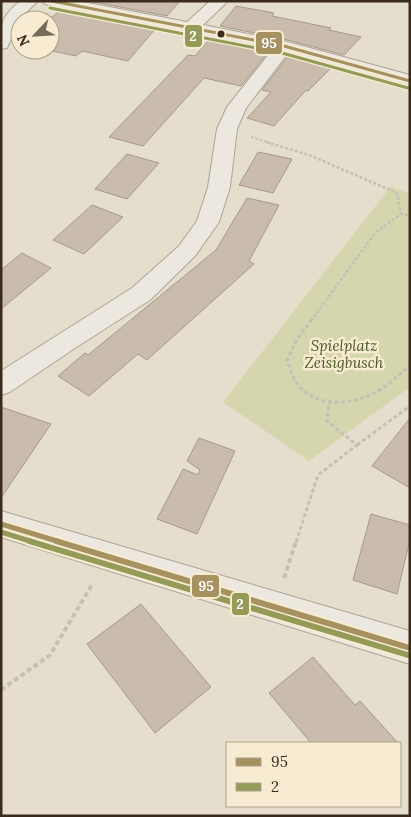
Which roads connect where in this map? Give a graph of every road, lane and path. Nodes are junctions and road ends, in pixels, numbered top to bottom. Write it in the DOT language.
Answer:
graph roads {
  1 [pos="30,1"];
  2 [pos="52,1"];
  3 [pos="220,1"];
  4 [pos="190,28"];
  5 [pos="1,44"];
  6 [pos="284,46"];
  7 [pos="410,81"];
  8 [pos="227,129"];
  9 [pos="401,214"];
  10 [pos="410,215"];
  11 [pos="410,365"];
  12 [pos="1,384"];
  13 [pos="329,403"];
  14 [pos="410,406"];
  15 [pos="357,445"];
  16 [pos="1,524"];
  17 [pos="109,557"];
  18 [pos="275,607"];
  19 [pos="410,648"];
  20 [pos="1,690"];
  1 -- 5 [label="street"];
  2 -- 4 [label="street"];
  3 -- 4 [label="street"];
  4 -- 6 [label="street"];
  6 -- 7 [label="street"];
  6 -- 8 [label="street"];
  8 -- 9 [label="path"];
  8 -- 12 [label="street"];
  9 -- 10 [label="path"];
  9 -- 13 [label="path"];
  11 -- 13 [label="path"];
  13 -- 15 [label="path"];
  14 -- 15 [label="path"];
  15 -- 18 [label="path"];
  16 -- 17 [label="street"];
  17 -- 18 [label="street"];
  17 -- 20 [label="path"];
  18 -- 19 [label="street"];
}
